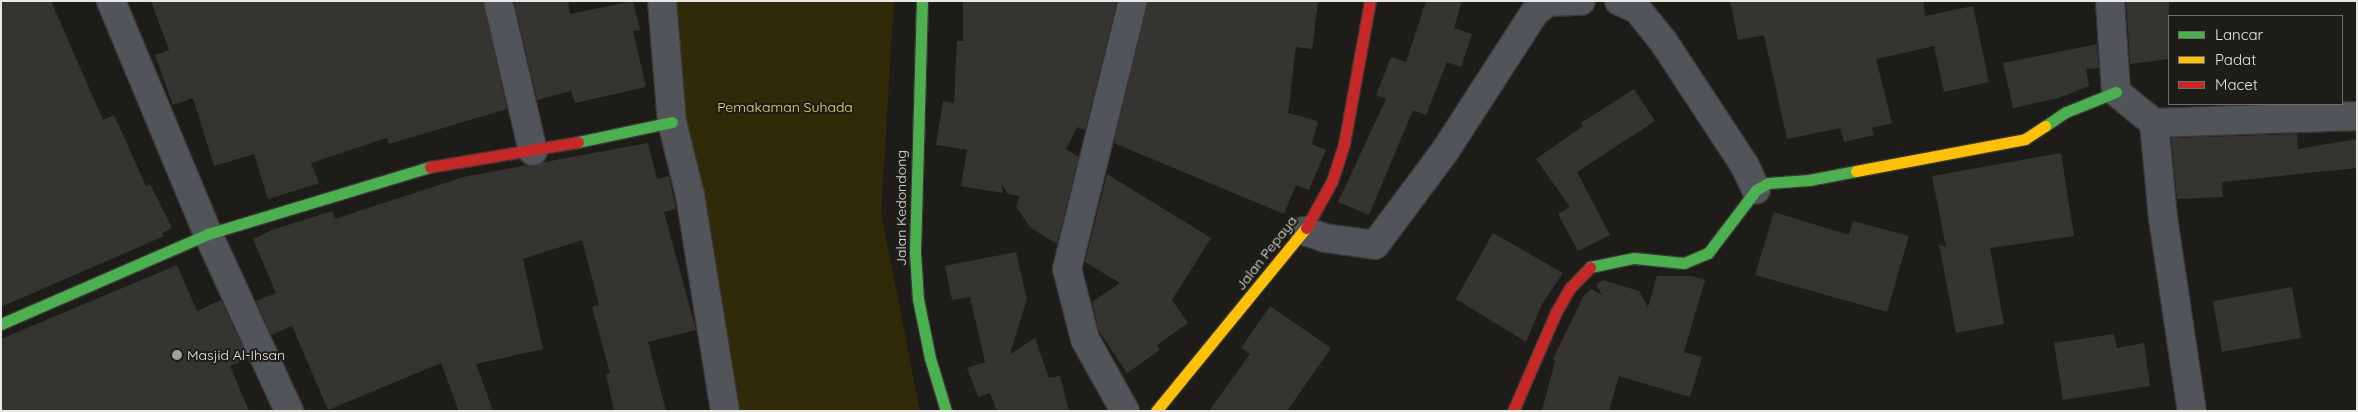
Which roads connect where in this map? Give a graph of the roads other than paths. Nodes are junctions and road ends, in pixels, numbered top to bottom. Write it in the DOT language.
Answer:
graph roads {
  1 [pos="111,1"];
  2 [pos="498,1"];
  3 [pos="662,1"];
  4 [pos="922,1"];
  5 [pos="1133,1"];
  6 [pos="1370,1"];
  7 [pos="1581,1"];
  8 [pos="2110,1"];
  9 [pos="1548,2"];
  10 [pos="1634,4"];
  11 [pos="2116,92"];
  12 [pos="2357,116"];
  13 [pos="672,122"];
  14 [pos="2154,123"];
  15 [pos="533,151"];
  16 [pos="1756,190"];
  17 [pos="1304,231"];
  18 [pos="208,234"];
  19 [pos="1,324"];
  20 [pos="289,411"];
  21 [pos="725,411"];
  22 [pos="946,411"];
  23 [pos="1125,411"];
  24 [pos="1156,411"];
  25 [pos="1513,411"];
  26 [pos="2192,411"];
  1 -- 18 [label="street"];
  2 -- 15 [label="street"];
  3 -- 13 [label="street"];
  4 -- 22 [label="street, Jalan Kedondong"];
  5 -- 23 [label="street"];
  6 -- 17 [label="street, Jalan Pepaya"];
  7 -- 9 [label="street"];
  8 -- 11 [label="street"];
  9 -- 17 [label="street"];
  10 -- 16 [label="street"];
  11 -- 14 [label="street"];
  11 -- 16 [label="street"];
  12 -- 14 [label="street"];
  13 -- 15 [label="street"];
  13 -- 21 [label="street"];
  14 -- 26 [label="street"];
  15 -- 18 [label="street"];
  16 -- 25 [label="street"];
  17 -- 24 [label="street, Jalan Pepaya"];
  18 -- 19 [label="street"];
  18 -- 20 [label="street"];
}
